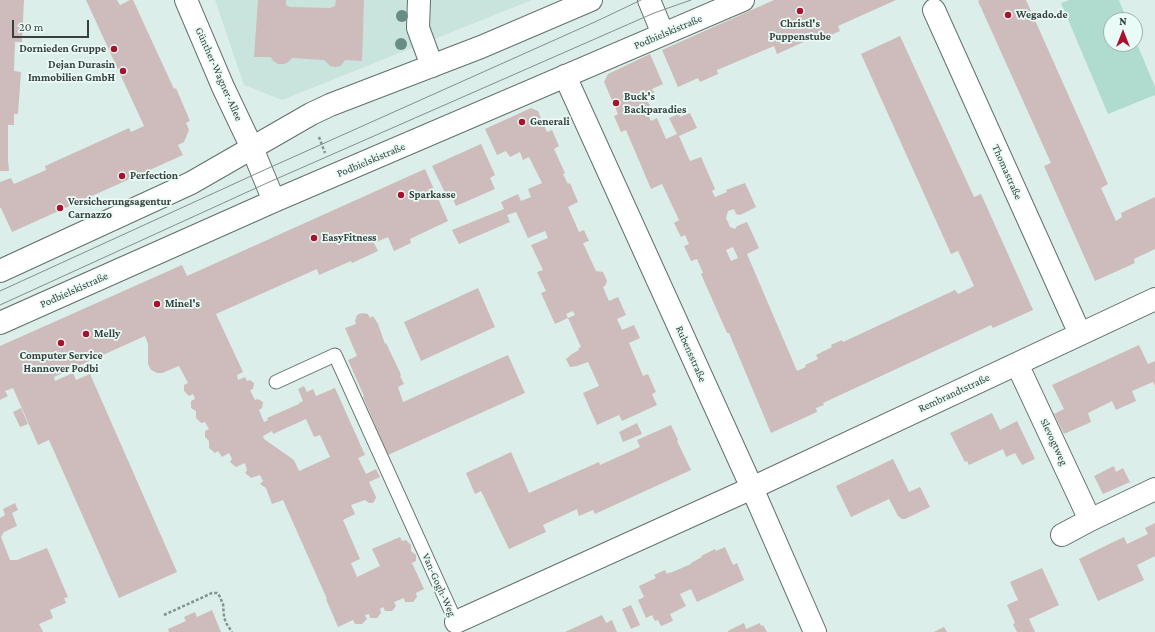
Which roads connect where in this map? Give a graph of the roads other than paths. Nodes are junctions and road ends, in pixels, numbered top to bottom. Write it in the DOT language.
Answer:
graph roads {
  1 [pos="186,0"];
  2 [pos="419,0"];
  3 [pos="591,0"];
  4 [pos="649,0"];
  5 [pos="743,0"];
  6 [pos="934,10"];
  7 [pos="662,34"];
  8 [pos="432,66"];
  9 [pos="565,76"];
  10 [pos="252,148"];
  11 [pos="274,200"];
  12 [pos="0,271"];
  13 [pos="1155,299"];
  14 [pos="0,323"];
  15 [pos="1080,334"];
  16 [pos="1017,364"];
  17 [pos="276,382"];
  18 [pos="752,488"];
  19 [pos="1155,489"];
  20 [pos="1090,520"];
  21 [pos="1062,535"];
  22 [pos="456,622"];
  23 [pos="815,632"];
  1 -- 10 [label="street, Günther-Wagner-Allee"];
  2 -- 8 [label="street"];
  3 -- 8 [label="street"];
  4 -- 7 [label="street"];
  5 -- 7 [label="street, Podbielskistraße"];
  6 -- 15 [label="street, Thomastraße"];
  7 -- 9 [label="street, Podbielskistraße"];
  8 -- 10 [label="street"];
  9 -- 11 [label="street, Podbielskistraße"];
  9 -- 18 [label="street, Rubensstraße"];
  10 -- 11 [label="street, Günther-Wagner-Allee"];
  10 -- 12 [label="street"];
  11 -- 14 [label="street, Podbielskistraße"];
  13 -- 15 [label="street, Rembrandtstraße"];
  15 -- 16 [label="street, Rembrandtstraße"];
  16 -- 18 [label="street, Rembrandtstraße"];
  16 -- 20 [label="street, Slevogtweg"];
  17 -- 22 [label="lane, Van-Gogh-Weg"];
  18 -- 22 [label="street, Van-Gogh-Weg"];
  18 -- 23 [label="street, Rubensstraße"];
  19 -- 20 [label="street"];
  20 -- 21 [label="street"];
}
